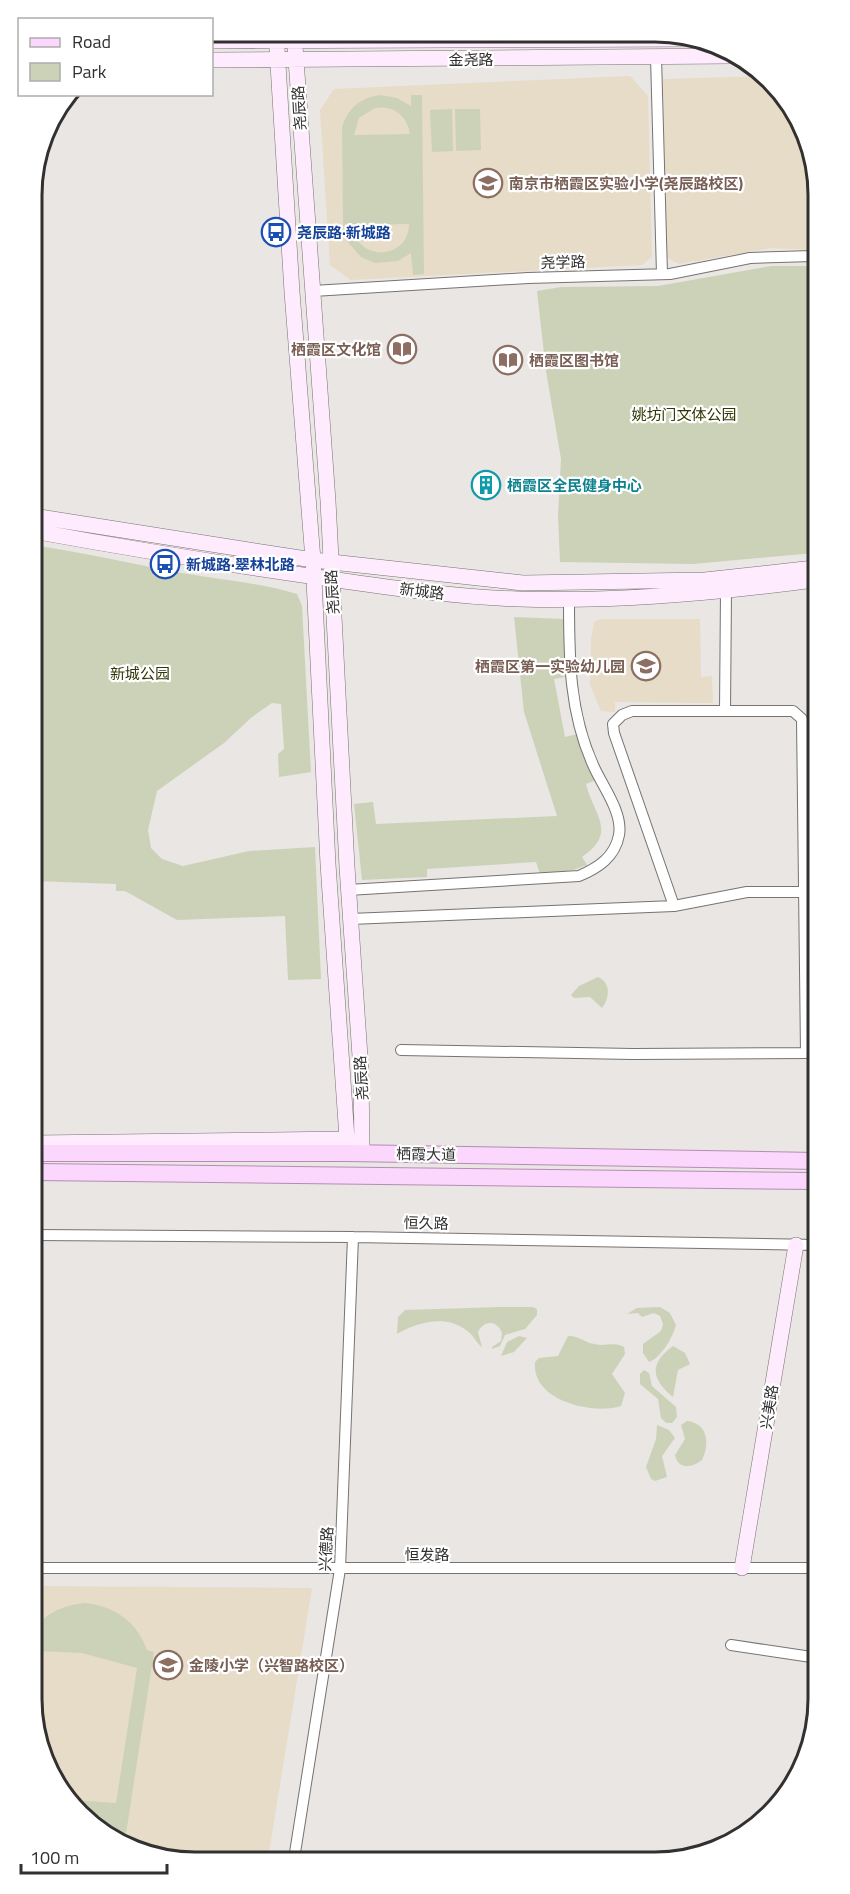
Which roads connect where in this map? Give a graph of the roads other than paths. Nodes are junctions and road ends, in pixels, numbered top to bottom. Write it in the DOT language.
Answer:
graph roads {
  1 [pos="276,42"];
  2 [pos="294,42"];
  3 [pos="719,56"];
  4 [pos="656,57"];
  5 [pos="213,60"];
  6 [pos="296,60"];
  7 [pos="277,61"];
  8 [pos="808,256"];
  9 [pos="662,274"];
  10 [pos="313,291"];
  11 [pos="42,517"];
  12 [pos="42,533"];
  13 [pos="313,560"];
  14 [pos="331,562"];
  15 [pos="808,569"];
  16 [pos="314,577"];
  17 [pos="332,579"];
  18 [pos="808,581"];
  19 [pos="726,591"];
  20 [pos="569,600"];
  21 [pos="725,711"];
  22 [pos="348,890"];
  23 [pos="803,892"];
  24 [pos="674,906"];
  25 [pos="351,919"];
  26 [pos="401,1050"];
  27 [pos="42,1143"];
  28 [pos="352,1148"];
  29 [pos="42,1153"];
  30 [pos="808,1161"];
  31 [pos="42,1172"];
  32 [pos="808,1181"];
  33 [pos="42,1235"];
  34 [pos="353,1237"];
  35 [pos="796,1245"];
  36 [pos="808,1245"];
  37 [pos="42,1568"];
  38 [pos="742,1568"];
  39 [pos="808,1568"];
  40 [pos="340,1569"];
  41 [pos="731,1645"];
  42 [pos="808,1657"];
  43 [pos="295,1852"];
  1 -- 7 [label="main road, 尧辰路"];
  2 -- 6 [label="main road, 尧辰路"];
  3 -- 4 [label="main road, 金尧路"];
  4 -- 6 [label="main road, 金尧路"];
  4 -- 9 [label="street"];
  5 -- 7 [label="main road, 金尧路"];
  6 -- 7 [label="main road, 金尧路"];
  6 -- 10 [label="main road, 尧辰路"];
  7 -- 13 [label="main road, 尧辰路"];
  8 -- 9 [label="street, 尧学路"];
  9 -- 10 [label="street, 尧学路"];
  10 -- 14 [label="main road, 尧辰路"];
  11 -- 13 [label="main road, 新城路"];
  12 -- 16 [label="main road, 新城路"];
  13 -- 14 [label="main road, 新城路"];
  13 -- 16 [label="main road, 尧辰路"];
  14 -- 15 [label="main road, 新城路"];
  14 -- 17 [label="main road, 尧辰路"];
  16 -- 17 [label="main road, 新城路"];
  16 -- 28 [label="main road, 尧辰路"];
  17 -- 20 [label="main road, 新城路"];
  17 -- 22 [label="main road, 尧辰路"];
  18 -- 19 [label="main road, 新城路"];
  19 -- 20 [label="main road, 新城路"];
  19 -- 21 [label="street"];
  20 -- 22 [label="street"];
  21 -- 23 [label="street"];
  21 -- 24 [label="street"];
  22 -- 25 [label="main road, 尧辰路"];
  23 -- 24 [label="street"];
  23 -- 26 [label="street"];
  24 -- 25 [label="street"];
  25 -- 28 [label="main road, 尧辰路"];
  27 -- 28 [label="main road"];
  28 -- 29 [label="main road, 栖霞大道"];
  28 -- 30 [label="main road, 栖霞大道"];
  31 -- 32 [label="main road, 栖霞大道"];
  33 -- 34 [label="street, 恒久路"];
  34 -- 35 [label="street, 恒久路"];
  34 -- 40 [label="street, 兴德路"];
  35 -- 36 [label="street, 恒久路"];
  35 -- 38 [label="main road, 兴美路"];
  37 -- 40 [label="street, 恒发路"];
  38 -- 39 [label="street, 恒发路"];
  38 -- 40 [label="street, 恒发路"];
  40 -- 43 [label="street, 兴德路"];
  41 -- 42 [label="street"];
}
